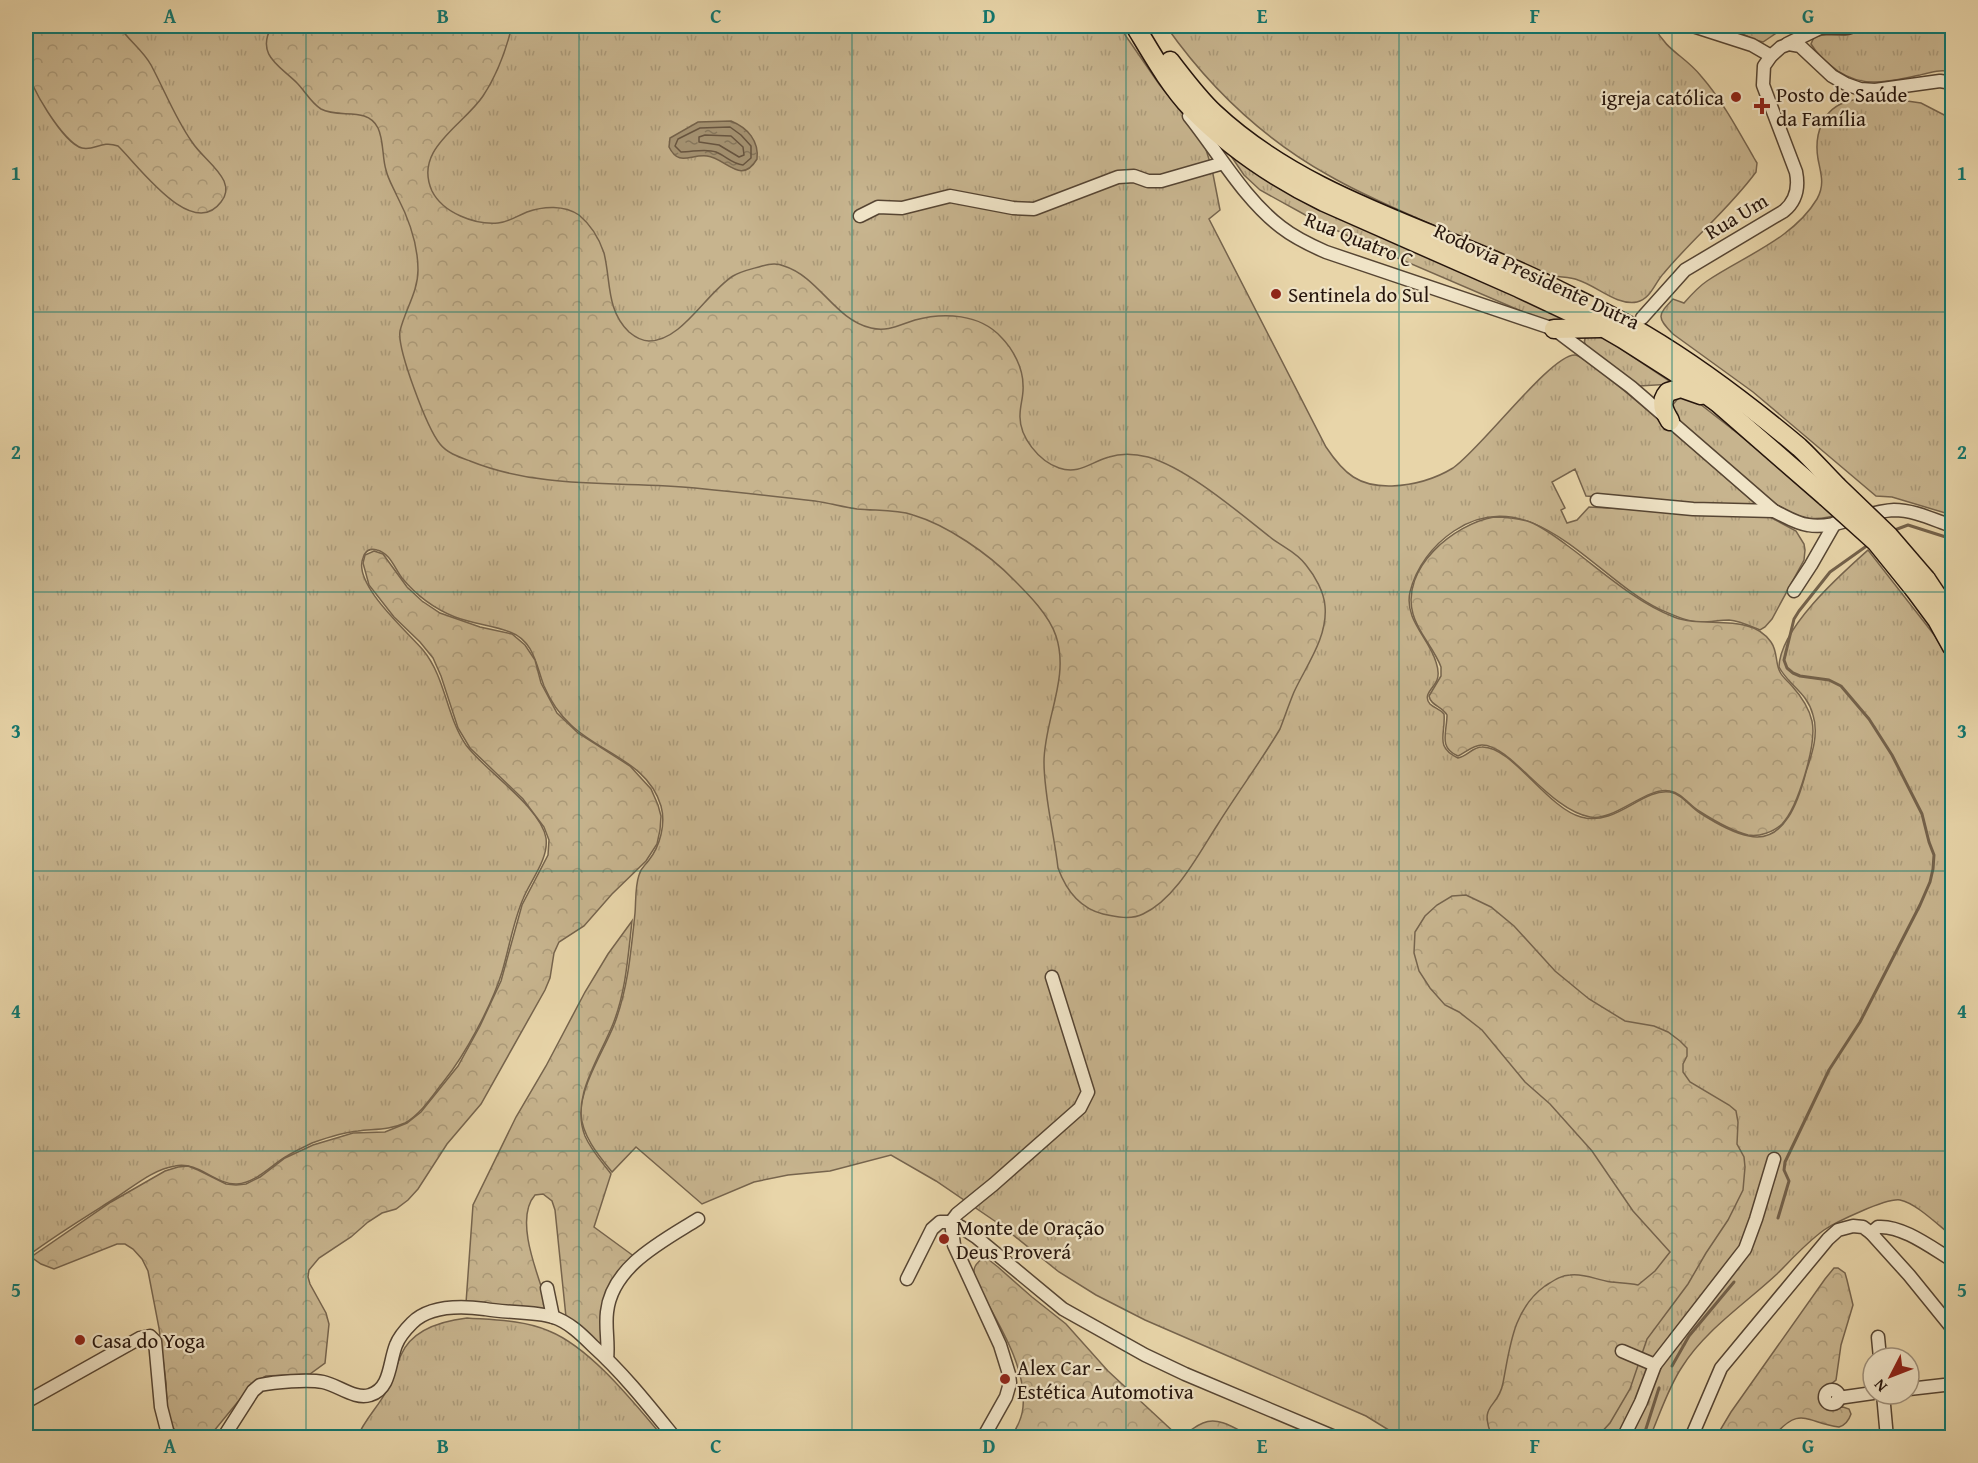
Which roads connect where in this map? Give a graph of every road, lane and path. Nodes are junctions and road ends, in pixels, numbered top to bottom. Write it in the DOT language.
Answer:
graph roads {
  1 [pos="1128,26"];
  2 [pos="1135,26"];
  3 [pos="1148,26"];
  4 [pos="1693,26"];
  5 [pos="1850,27"];
  6 [pos="1787,44"];
  7 [pos="1771,56"];
  8 [pos="1953,83"];
  9 [pos="1220,164"];
  10 [pos="860,216"];
  11 [pos="1556,290"];
  12 [pos="1642,318"];
  13 [pos="1545,326"];
  14 [pos="1604,328"];
  15 [pos="1669,350"];
  16 [pos="1718,403"];
  17 [pos="1670,421"];
  18 [pos="1832,491"];
  19 [pos="1597,500"];
  20 [pos="1774,511"];
  21 [pos="1835,523"];
  22 [pos="1953,526"];
  23 [pos="1920,584"];
  24 [pos="1794,591"];
  25 [pos="1953,618"];
  26 [pos="1953,647"];
  27 [pos="1053,977"];
  28 [pos="1774,1159"];
  29 [pos="698,1219"];
  30 [pos="951,1222"];
  31 [pos="1871,1233"];
  32 [pos="1953,1260"];
  33 [pos="907,1279"];
  34 [pos="547,1288"];
  35 [pos="554,1317"];
  36 [pos="1953,1328"];
  37 [pos="1878,1336"];
  38 [pos="1879,1346"];
  39 [pos="1622,1351"];
  40 [pos="607,1359"];
  41 [pos="1655,1365"];
  42 [pos="1944,1385"];
  43 [pos="1921,1388"];
  44 [pos="1861,1395"];
  45 [pos="1838,1398"];
  46 [pos="26,1402"];
  47 [pos="1884,1406"];
  48 [pos="169,1437"];
  49 [pos="223,1437"];
  50 [pos="675,1437"];
  51 [pos="983,1437"];
  52 [pos="1337,1437"];
  53 [pos="1623,1437"];
  54 [pos="1692,1437"];
  55 [pos="1887,1437"];
  1 -- 13 [label="street, Rua Quatro C"];
  2 -- 14 [label="highway, Rodovia Presidente Dutra"];
  3 -- 11 [label="highway, Rodovia Presidente Dutra"];
  4 -- 7 [label="street"];
  5 -- 6 [label="street"];
  6 -- 7 [label="street"];
  6 -- 8 [label="street"];
  7 -- 12 [label="street, Rua Um"];
  9 -- 10 [label="street"];
  11 -- 12 [label="highway"];
  11 -- 15 [label="highway, Rodovia Presidente Dutra"];
  12 -- 15 [label="highway"];
  13 -- 14 [label="highway"];
  13 -- 17 [label="street, Rua Quatro C"];
  14 -- 16 [label="highway, Rodovia Presidente Dutra"];
  15 -- 18 [label="highway, Rodovia Presidente Dutra"];
  16 -- 17 [label="highway"];
  16 -- 18 [label="highway, Rodovia Presidente Dutra"];
  17 -- 20 [label="street, Rua Quatro C"];
  18 -- 23 [label="highway, Rodovia Presidente Dutra, bridge"];
  19 -- 20 [label="street"];
  20 -- 21 [label="street, Rua Quatro C"];
  21 -- 22 [label="street, Rua Quatro C"];
  21 -- 24 [label="street"];
  23 -- 25 [label="highway, Rodovia Presidente Dutra"];
  23 -- 26 [label="highway, Rodovia Presidente Dutra"];
  27 -- 30 [label="street"];
  28 -- 41 [label="street"];
  29 -- 40 [label="street"];
  30 -- 33 [label="street"];
  30 -- 51 [label="street"];
  30 -- 52 [label="street"];
  31 -- 32 [label="street"];
  31 -- 36 [label="street"];
  31 -- 54 [label="street"];
  34 -- 35 [label="street"];
  35 -- 40 [label="street"];
  35 -- 49 [label="street"];
  37 -- 38 [label="street"];
  39 -- 41 [label="street"];
  40 -- 50 [label="street"];
  41 -- 53 [label="street"];
  42 -- 43 [label="street"];
  44 -- 45 [label="street"];
  46 -- 48 [label="street"];
  47 -- 55 [label="street"];
}
